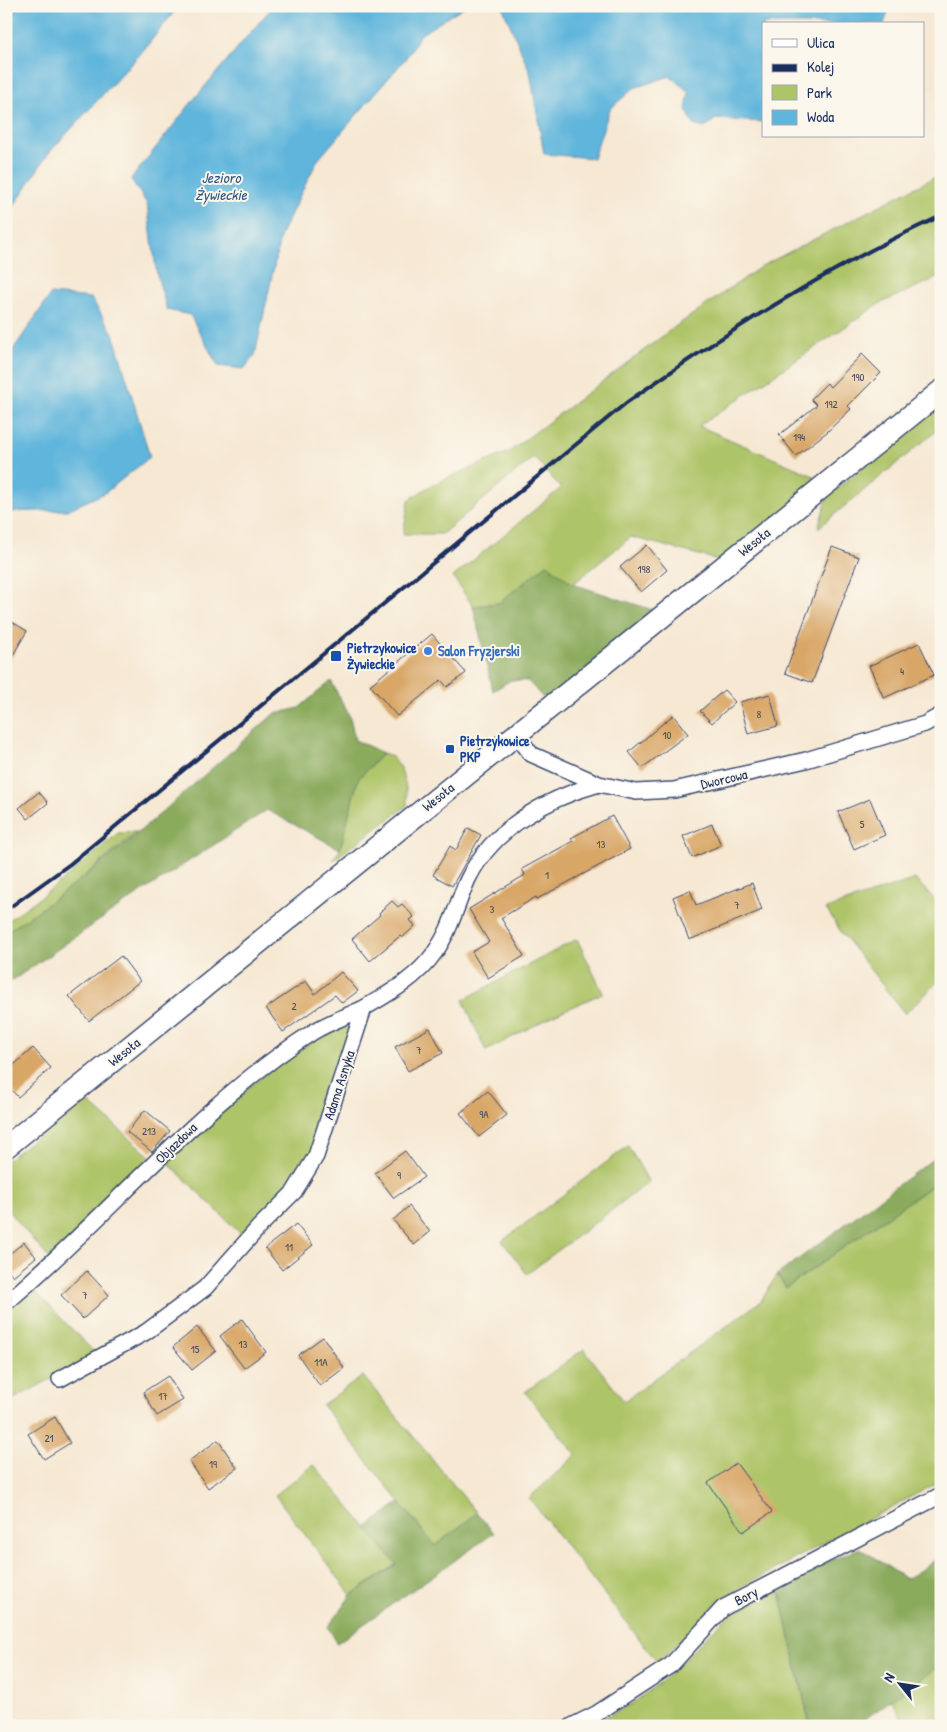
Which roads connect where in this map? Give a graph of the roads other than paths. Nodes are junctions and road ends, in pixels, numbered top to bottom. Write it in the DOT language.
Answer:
graph roads {
  1 [pos="941,391"];
  2 [pos="941,715"];
  3 [pos="516,734"];
  4 [pos="599,784"];
  5 [pos="364,1008"];
  6 [pos="6,1146"];
  7 [pos="6,1303"];
  8 [pos="60,1379"];
  9 [pos="941,1495"];
  10 [pos="572,1726"];
  1 -- 3 [label="main road, Wesoła"];
  2 -- 4 [label="street, Dworcowa"];
  3 -- 4 [label="street, Dworcowa"];
  3 -- 6 [label="main road, Wesoła"];
  4 -- 5 [label="street"];
  5 -- 7 [label="street, Objazdowa"];
  5 -- 8 [label="street, Adama Asnyka"];
  9 -- 10 [label="street, Bory"];
}
